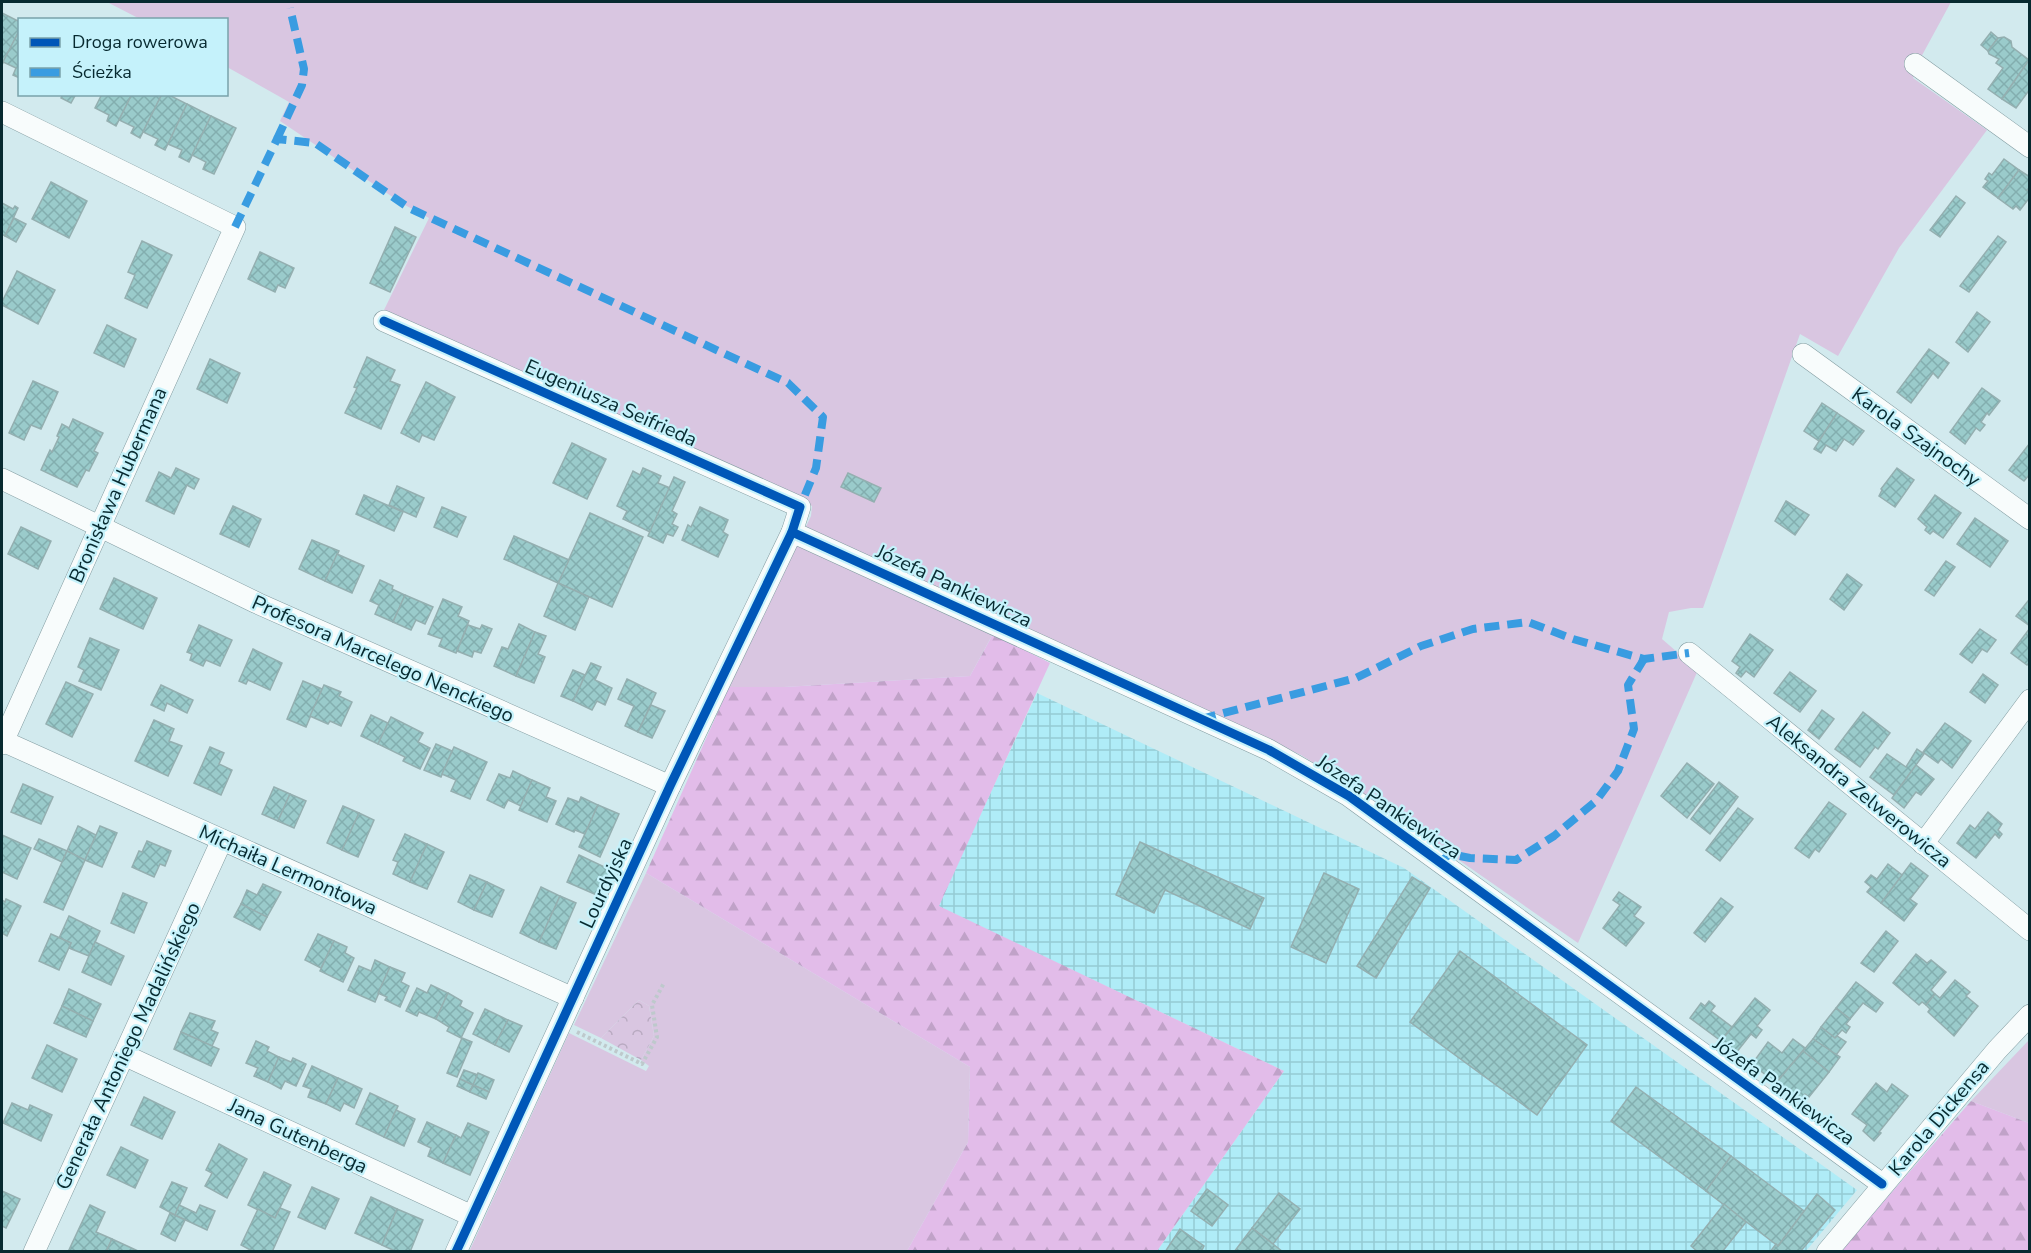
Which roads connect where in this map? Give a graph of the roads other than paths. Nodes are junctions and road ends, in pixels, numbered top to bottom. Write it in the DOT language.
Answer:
graph roads {
  1 [pos="1915,64"];
  2 [pos="2,112"];
  3 [pos="2030,147"];
  4 [pos="384,321"];
  5 [pos="1803,354"];
  6 [pos="2,479"];
  7 [pos="2030,519"];
  8 [pos="98,526"];
  9 [pos="792,531"];
  10 [pos="1689,653"];
  11 [pos="2030,700"];
  12 [pos="2,743"];
  13 [pos="670,786"];
  14 [pos="222,840"];
  15 [pos="1923,844"];
  16 [pos="2030,930"];
  17 [pos="573,998"];
  18 [pos="2030,1015"];
  19 [pos="124,1055"];
  20 [pos="1882,1184"];
  21 [pos="472,1216"];
  22 [pos="34,1251"];
  23 [pos="456,1251"];
  24 [pos="1827,1251"];
  1 -- 3 [label="street"];
  2 -- 8 [label="street, Bronisława Hubermana"];
  4 -- 9 [label="street, Eugeniusza Seifrieda"];
  5 -- 7 [label="street, Karola Szajnochy"];
  6 -- 8 [label="street, Profesora Marcelego Nenckiego"];
  8 -- 12 [label="street, Bronisława Hubermana"];
  8 -- 13 [label="street, Profesora Marcelego Nenckiego"];
  9 -- 13 [label="street, Lourdyjska"];
  9 -- 20 [label="street, Józefa Pankiewicza"];
  10 -- 15 [label="street, Aleksandra Zelwerowicza"];
  11 -- 15 [label="street"];
  12 -- 14 [label="street, Michaiła Lermontowa"];
  13 -- 17 [label="street, Lourdyjska"];
  14 -- 17 [label="street, Michaiła Lermontowa"];
  14 -- 19 [label="street, Generała Antoniego Madalińskiego"];
  15 -- 16 [label="street, Aleksandra Zelwerowicza"];
  17 -- 21 [label="street, Lourdyjska"];
  18 -- 20 [label="street, Karola Dickensa"];
  19 -- 21 [label="street, Jana Gutenberga"];
  19 -- 22 [label="street, Generała Antoniego Madalińskiego"];
  20 -- 24 [label="street, Karola Dickensa"];
  21 -- 23 [label="street, Lourdyjska"];
}
